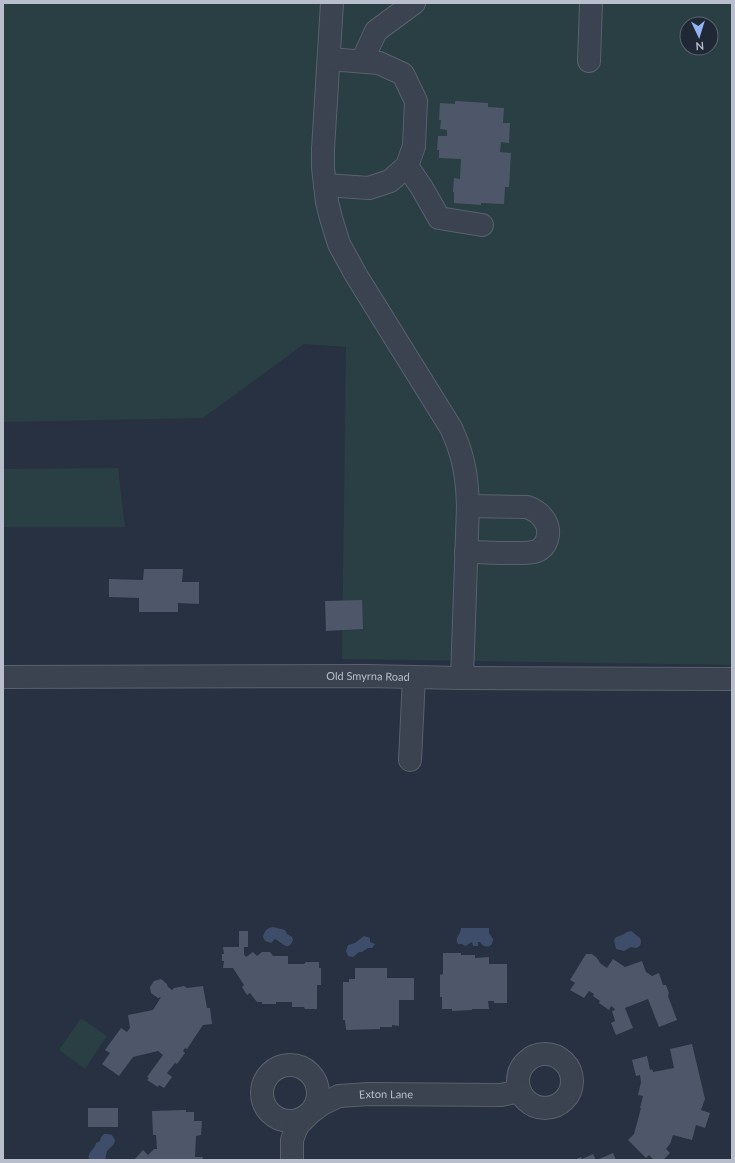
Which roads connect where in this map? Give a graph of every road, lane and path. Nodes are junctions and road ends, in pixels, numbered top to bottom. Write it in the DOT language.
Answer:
graph roads {
  1 [pos="332,3"];
  2 [pos="414,3"];
  3 [pos="591,3"];
  4 [pos="329,59"];
  5 [pos="362,61"];
  6 [pos="589,61"];
  7 [pos="407,166"];
  8 [pos="325,185"];
  9 [pos="482,224"];
  10 [pos="468,506"];
  11 [pos="466,552"];
  12 [pos="3,677"];
  13 [pos="414,677"];
  14 [pos="462,678"];
  15 [pos="732,679"];
  16 [pos="410,760"];
  17 [pos="520,1091"];
  18 [pos="292,1160"];
  1 -- 4 [label="street"];
  2 -- 5 [label="street"];
  3 -- 6 [label="street"];
  4 -- 5 [label="street"];
  4 -- 8 [label="street"];
  5 -- 7 [label="street"];
  7 -- 8 [label="street"];
  7 -- 9 [label="street"];
  8 -- 10 [label="street"];
  10 -- 11 [label="street"];
  10 -- 11 [label="street"];
  11 -- 14 [label="street"];
  12 -- 13 [label="street, Old Smyrna Road"];
  13 -- 14 [label="street, Old Smyrna Road"];
  13 -- 16 [label="street"];
  14 -- 15 [label="street, Old Smyrna Road"];
  17 -- 18 [label="street, Exton Lane"];
}
